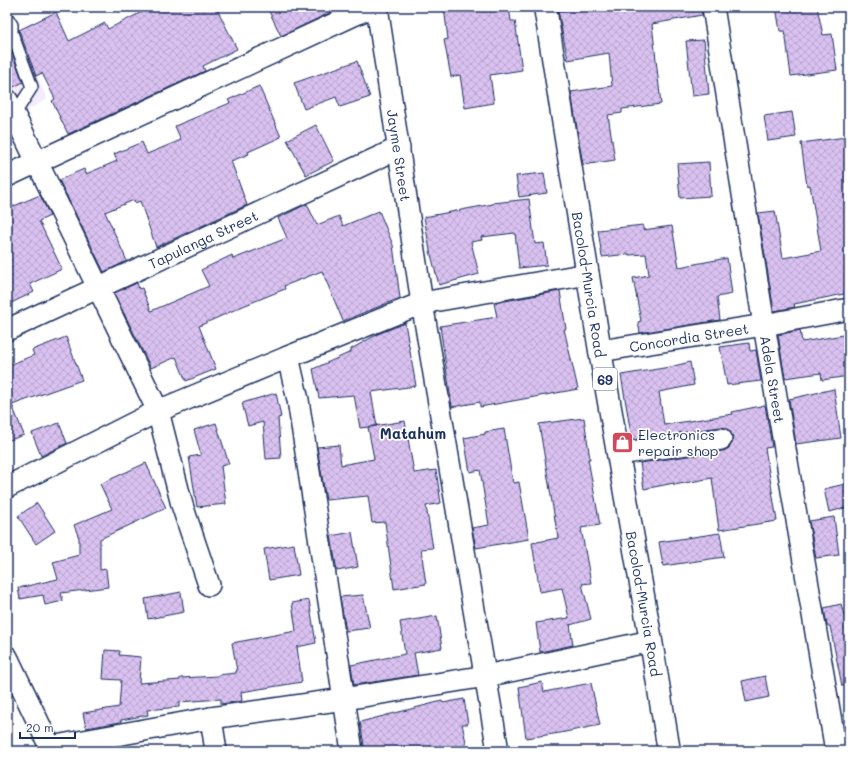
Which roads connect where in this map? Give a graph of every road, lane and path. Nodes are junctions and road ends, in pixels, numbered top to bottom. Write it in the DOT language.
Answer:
graph roads {
  1 [pos="372,7"];
  2 [pos="377,7"];
  3 [pos="545,7"];
  4 [pos="713,7"];
  5 [pos="7,17"];
  6 [pos="10,108"];
  7 [pos="399,148"];
  8 [pos="37,161"];
  9 [pos="7,176"];
  10 [pos="588,274"];
  11 [pos="99,288"];
  12 [pos="422,303"];
  13 [pos="849,309"];
  14 [pos="764,325"];
  15 [pos="7,330"];
  16 [pos="600,351"];
  17 [pos="288,357"];
  18 [pos="158,411"];
  19 [pos="721,439"];
  20 [pos="618,454"];
  21 [pos="7,487"];
  22 [pos="208,585"];
  23 [pos="651,641"];
  24 [pos="7,657"];
  25 [pos="486,676"];
  26 [pos="344,699"];
  27 [pos="211,718"];
  28 [pos="51,749"];
  29 [pos="216,751"];
  30 [pos="352,751"];
  31 [pos="498,751"];
  32 [pos="669,751"];
  33 [pos="836,751"];
  1 -- 8 [label="street"];
  2 -- 7 [label="street, Jayme Street"];
  3 -- 10 [label="main road, Bacolod-Murcia Road / 69"];
  4 -- 14 [label="street, Adela Street"];
  5 -- 6 [label="lane"];
  6 -- 8 [label="street"];
  7 -- 11 [label="street, Tapulanga Street"];
  7 -- 12 [label="street, Jayme Street"];
  8 -- 9 [label="street"];
  8 -- 11 [label="street"];
  10 -- 12 [label="street"];
  10 -- 16 [label="main road, Bacolod-Murcia Road / 69"];
  11 -- 15 [label="street, Tapulanga Street"];
  11 -- 18 [label="street"];
  12 -- 17 [label="street"];
  12 -- 25 [label="street, Jayme Street"];
  13 -- 14 [label="street, Concordia Street"];
  14 -- 16 [label="street, Concordia Street"];
  14 -- 33 [label="street, Adela Street"];
  16 -- 20 [label="main road, Bacolod-Murcia Road / 69"];
  17 -- 18 [label="street"];
  17 -- 26 [label="street"];
  18 -- 21 [label="street"];
  18 -- 22 [label="street"];
  19 -- 20 [label="street"];
  20 -- 23 [label="main road, Bacolod-Murcia Road / 69"];
  23 -- 25 [label="street"];
  23 -- 32 [label="main road, Bacolod-Murcia Road / 69"];
  24 -- 28 [label="street"];
  25 -- 26 [label="street"];
  25 -- 31 [label="street, Jayme Street"];
  26 -- 27 [label="street"];
  26 -- 30 [label="street"];
  27 -- 28 [label="street"];
  27 -- 29 [label="street"];
}
